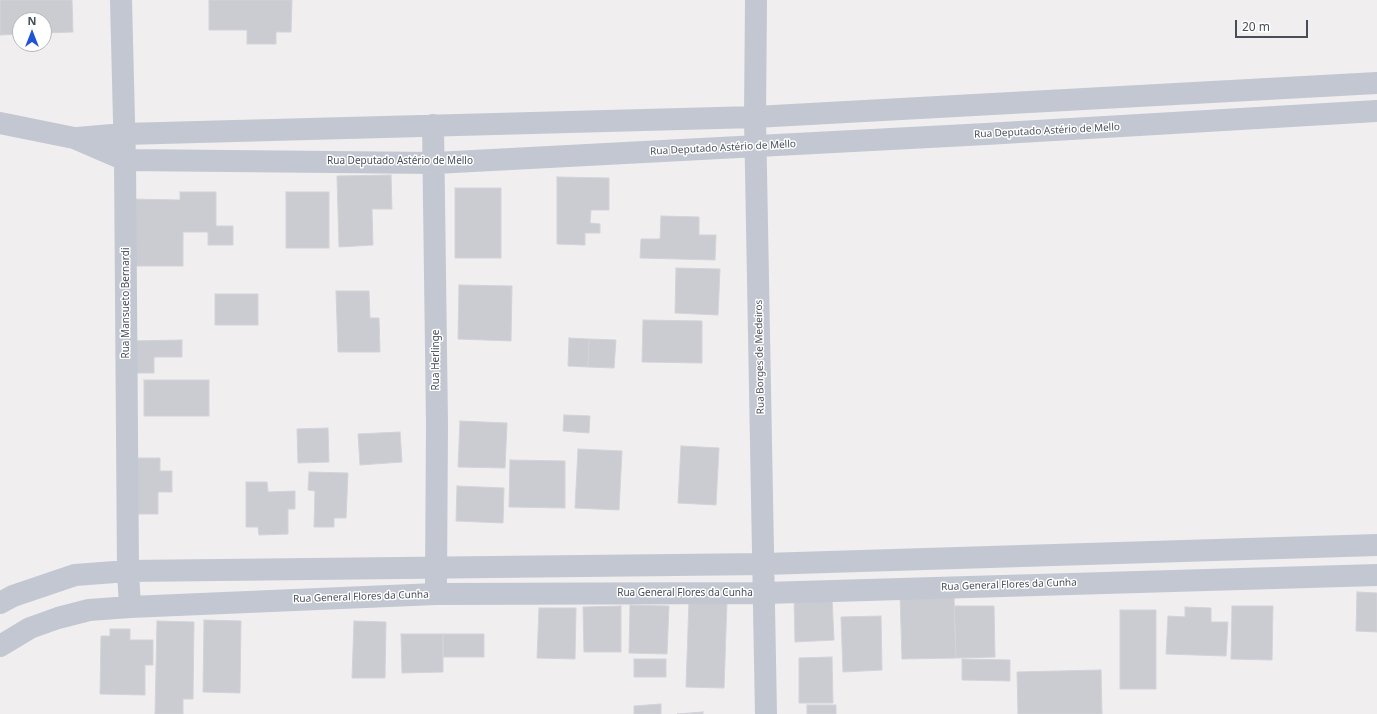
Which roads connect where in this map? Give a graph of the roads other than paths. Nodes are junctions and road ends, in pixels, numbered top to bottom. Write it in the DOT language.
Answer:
graph roads {
  1 [pos="121,0"];
  2 [pos="756,0"];
  3 [pos="1377,83"];
  4 [pos="1222,91"];
  5 [pos="1377,111"];
  6 [pos="755,117"];
  7 [pos="1227,120"];
  8 [pos="0,123"];
  9 [pos="433,125"];
  10 [pos="124,134"];
  11 [pos="74,138"];
  12 [pos="757,146"];
  13 [pos="125,160"];
  14 [pos="435,163"];
  15 [pos="1377,545"];
  16 [pos="764,564"];
  17 [pos="436,569"];
  18 [pos="128,571"];
  19 [pos="1377,574"];
  20 [pos="765,593"];
  21 [pos="436,594"];
  22 [pos="0,603"];
  23 [pos="130,607"];
  24 [pos="0,646"];
  25 [pos="766,714"];
  1 -- 10 [label="street, Rua Mansueto Bernardi"];
  2 -- 6 [label="street, Rua Borges de Medeiros"];
  3 -- 4 [label="street, Rua Deputado Astério de Mello"];
  4 -- 6 [label="street, Rua Deputado Astério de Mello"];
  4 -- 7 [label="street"];
  5 -- 7 [label="street, Rua Deputado Astério de Mello"];
  6 -- 9 [label="street, Rua Deputado Astério de Mello"];
  6 -- 12 [label="street, Rua Borges de Medeiros"];
  7 -- 12 [label="street, Rua Deputado Astério de Mello"];
  8 -- 11 [label="street, Rua Deputado Astério de Mello"];
  9 -- 10 [label="street, Rua Deputado Astério de Mello"];
  9 -- 14 [label="street, Rua Herlinge"];
  10 -- 11 [label="street, Rua Deputado Astério de Mello"];
  10 -- 13 [label="street, Rua Mansueto Bernardi"];
  11 -- 13 [label="street, Rua Deputado Astério de Mello"];
  12 -- 14 [label="street, Rua Deputado Astério de Mello"];
  12 -- 16 [label="street, Rua Borges de Medeiros"];
  13 -- 14 [label="street, Rua Deputado Astério de Mello"];
  13 -- 18 [label="street, Rua Mansueto Bernardi"];
  14 -- 17 [label="street, Rua Herlinge"];
  15 -- 16 [label="street"];
  16 -- 17 [label="street"];
  16 -- 20 [label="street, Rua Borges de Medeiros"];
  17 -- 18 [label="street"];
  17 -- 21 [label="street, Rua Herlinge"];
  18 -- 22 [label="street"];
  18 -- 23 [label="street, Rua Mansueto Bernardi"];
  19 -- 20 [label="street, Rua General Flores da Cunha"];
  20 -- 21 [label="street, Rua General Flores da Cunha"];
  20 -- 25 [label="street, Rua Borges de Medeiros"];
  21 -- 23 [label="street, Rua General Flores da Cunha"];
  23 -- 24 [label="street, Rua General Flores da Cunha"];
}
